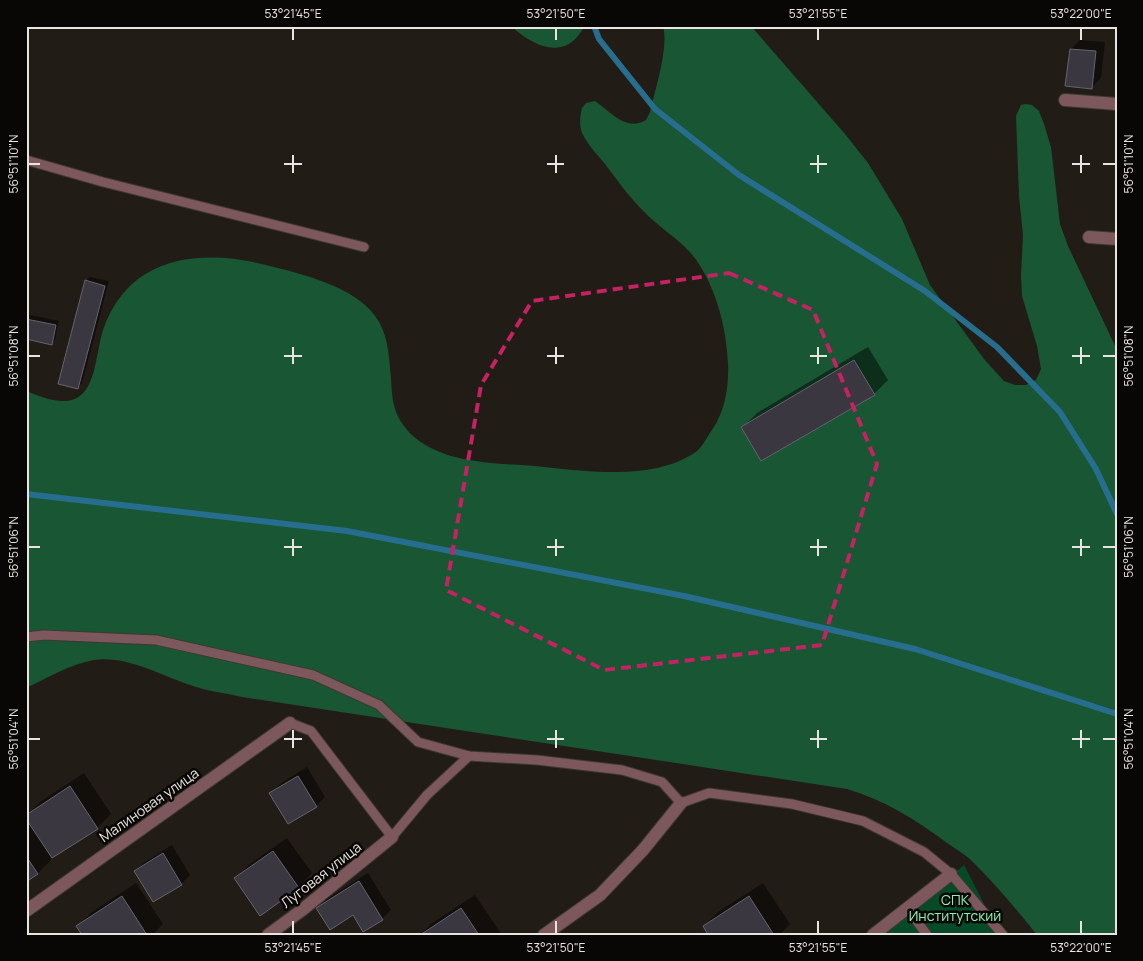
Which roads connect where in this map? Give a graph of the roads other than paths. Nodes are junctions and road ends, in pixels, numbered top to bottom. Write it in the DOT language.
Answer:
graph roads {
  1 [pos="1065,100"];
  2 [pos="1117,104"];
  3 [pos="26,160"];
  4 [pos="1089,237"];
  5 [pos="1117,239"];
  6 [pos="364,247"];
  7 [pos="26,637"];
  8 [pos="290,723"];
  9 [pos="469,756"];
  10 [pos="681,803"];
  11 [pos="392,837"];
  12 [pos="951,874"];
  13 [pos="908,909"];
  14 [pos="26,911"];
  15 [pos="268,935"];
  16 [pos="544,935"];
  17 [pos="873,935"];
  18 [pos="927,935"];
  19 [pos="1003,935"];
  1 -- 2 [label="street"];
  3 -- 6 [label="lane"];
  4 -- 5 [label="street"];
  7 -- 9 [label="lane"];
  8 -- 11 [label="lane"];
  8 -- 14 [label="street, Малиновая улица"];
  9 -- 10 [label="lane"];
  9 -- 11 [label="lane"];
  10 -- 12 [label="lane"];
  10 -- 16 [label="street"];
  11 -- 15 [label="street, Луговая улица"];
  12 -- 13 [label="street"];
  12 -- 19 [label="lane"];
  13 -- 17 [label="street"];
  13 -- 18 [label="lane"];
}
